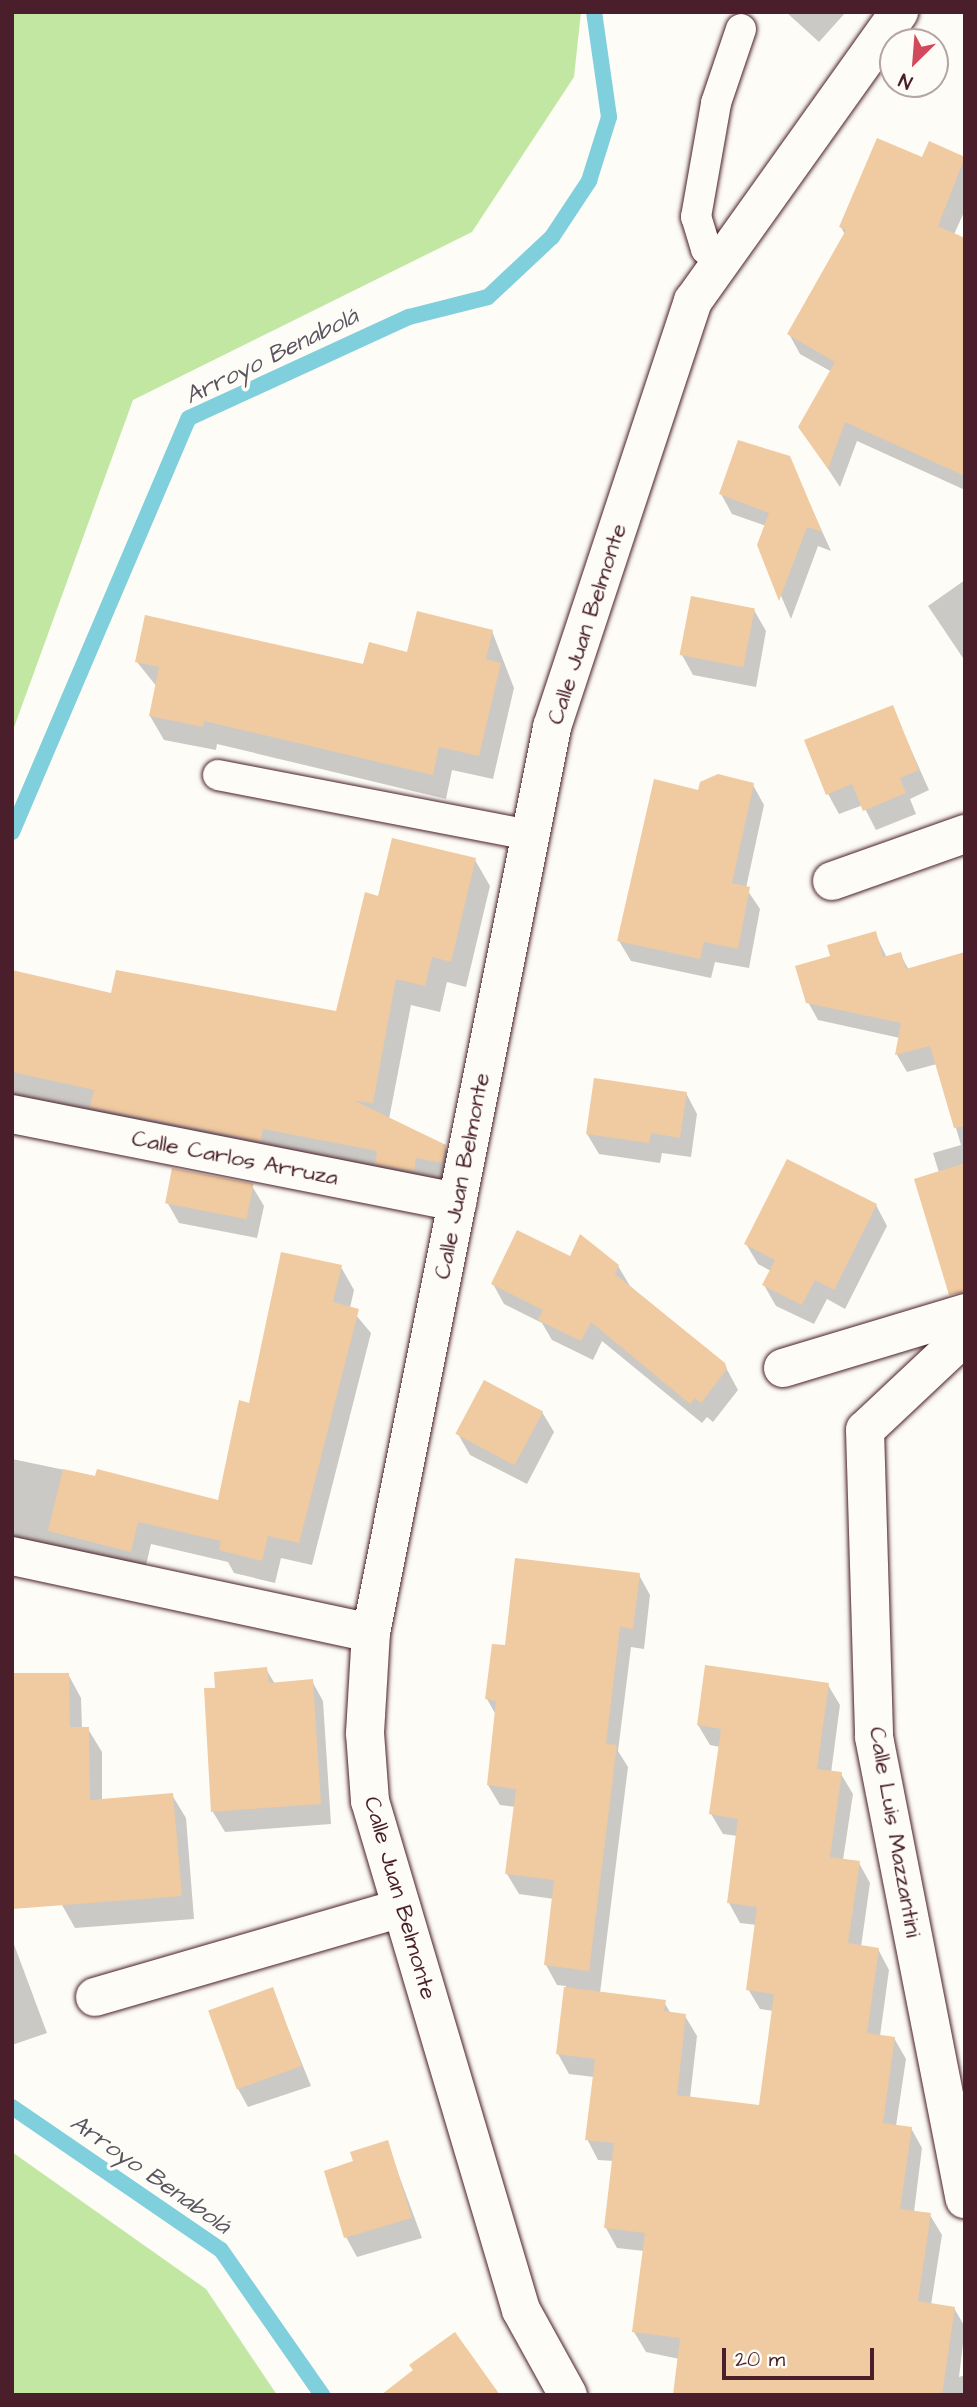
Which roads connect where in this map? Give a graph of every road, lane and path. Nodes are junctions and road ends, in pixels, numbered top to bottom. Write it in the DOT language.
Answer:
graph roads {
  1 [pos="899,12"];
  2 [pos="741,29"];
  3 [pos="722,261"];
  4 [pos="218,775"];
  5 [pos="965,834"];
  6 [pos="530,835"];
  7 [pos="832,881"];
  8 [pos="12,1114"];
  9 [pos="457,1202"];
  10 [pos="965,1312"];
  11 [pos="965,1336"];
  12 [pos="783,1368"];
  13 [pos="12,1556"];
  14 [pos="371,1633"];
  15 [pos="401,1908"];
  16 [pos="95,1997"];
  17 [pos="965,2199"];
  18 [pos="568,2395"];
  1 -- 3 [label="street, Calle Juan Belmonte"];
  2 -- 3 [label="lane"];
  3 -- 6 [label="street, Calle Juan Belmonte"];
  4 -- 6 [label="lane"];
  5 -- 7 [label="street"];
  6 -- 9 [label="street, Calle Juan Belmonte"];
  8 -- 9 [label="street, Calle Carlos Arruza"];
  9 -- 14 [label="street, Calle Juan Belmonte"];
  10 -- 12 [label="street"];
  11 -- 17 [label="street, Calle Luis Mazzantini"];
  13 -- 14 [label="street"];
  14 -- 15 [label="street, Calle Juan Belmonte"];
  15 -- 16 [label="street"];
  15 -- 18 [label="street, Calle Juan Belmonte"];
}
